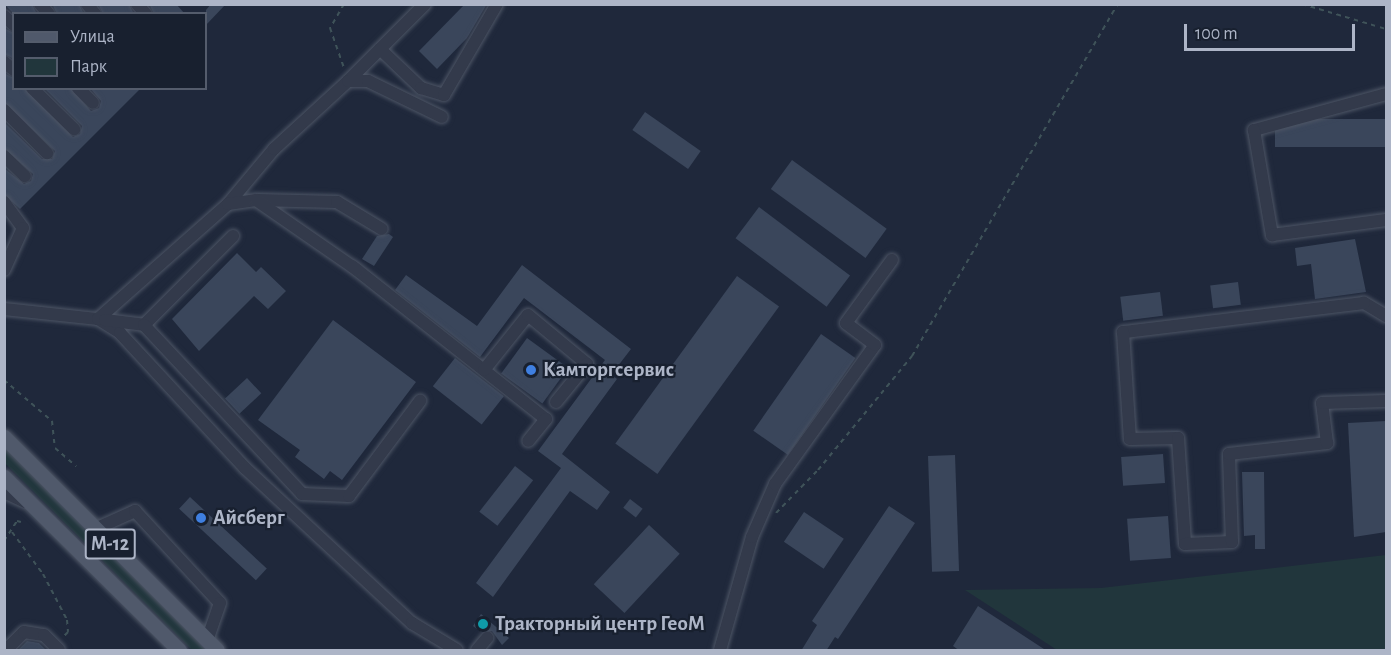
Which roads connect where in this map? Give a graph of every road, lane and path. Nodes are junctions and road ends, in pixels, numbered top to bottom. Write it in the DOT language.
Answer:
graph roads {
  1 [pos="344,4"];
  2 [pos="425,4"];
  3 [pos="497,4"];
  4 [pos="1118,4"];
  5 [pos="1302,4"];
  6 [pos="1386,29"];
  7 [pos="380,49"];
  8 [pos="348,81"];
  9 [pos="34,90"];
  10 [pos="80,90"];
  11 [pos="1386,94"];
  12 [pos="93,103"];
  13 [pos="4,110"];
  14 [pos="442,117"];
  15 [pos="74,129"];
  16 [pos="47,153"];
  17 [pos="4,156"];
  18 [pos="25,176"];
  19 [pos="256,200"];
  20 [pos="4,202"];
  21 [pos="228,204"];
  22 [pos="1386,220"];
  23 [pos="382,229"];
  24 [pos="233,237"];
  25 [pos="892,260"];
  26 [pos="4,270"];
  27 [pos="4,309"];
  28 [pos="1386,316"];
  29 [pos="98,319"];
  30 [pos="144,325"];
  31 [pos="484,370"];
  32 [pos="4,380"];
  33 [pos="1386,401"];
  34 [pos="420,402"];
  35 [pos="556,402"];
  36 [pos="4,437"];
  37 [pos="528,441"];
  38 [pos="76,466"];
  39 [pos="4,477"];
  40 [pos="4,492"];
  41 [pos="37,508"];
  42 [pos="768,520"];
  43 [pos="21,522"];
  44 [pos="95,529"];
  45 [pos="12,532"];
  46 [pos="4,541"];
  47 [pos="68,632"];
  48 [pos="487,638"];
  49 [pos="212,646"];
  50 [pos="6,651"];
  51 [pos="59,651"];
  52 [pos="179,651"];
  53 [pos="458,651"];
  54 [pos="477,651"];
  55 [pos="720,651"];
  1 -- 8 [label="path"];
  2 -- 7 [label="street"];
  3 -- 7 [label="street"];
  4 -- 42 [label="path"];
  5 -- 6 [label="path"];
  7 -- 8 [label="street"];
  8 -- 14 [label="street"];
  8 -- 21 [label="street"];
  9 -- 15 [label="street"];
  10 -- 12 [label="street"];
  11 -- 22 [label="street"];
  13 -- 16 [label="street"];
  17 -- 18 [label="street"];
  19 -- 21 [label="street"];
  19 -- 23 [label="street"];
  19 -- 31 [label="street"];
  20 -- 26 [label="street"];
  21 -- 29 [label="street"];
  24 -- 30 [label="street"];
  25 -- 55 [label="street"];
  27 -- 29 [label="street"];
  28 -- 33 [label="street"];
  29 -- 30 [label="street"];
  29 -- 53 [label="street"];
  30 -- 34 [label="street"];
  31 -- 35 [label="street"];
  31 -- 37 [label="street"];
  32 -- 38 [label="path"];
  36 -- 44 [label="main road, М-12"];
  39 -- 41 [label="main road, М-12"];
  40 -- 41 [label="street"];
  41 -- 52 [label="main road, М-12"];
  43 -- 45 [label="path"];
  44 -- 49 [label="main road, М-12"];
  44 -- 49 [label="street"];
  45 -- 46 [label="path"];
  45 -- 47 [label="path"];
  48 -- 54 [label="street"];
  50 -- 51 [label="street"];
}
